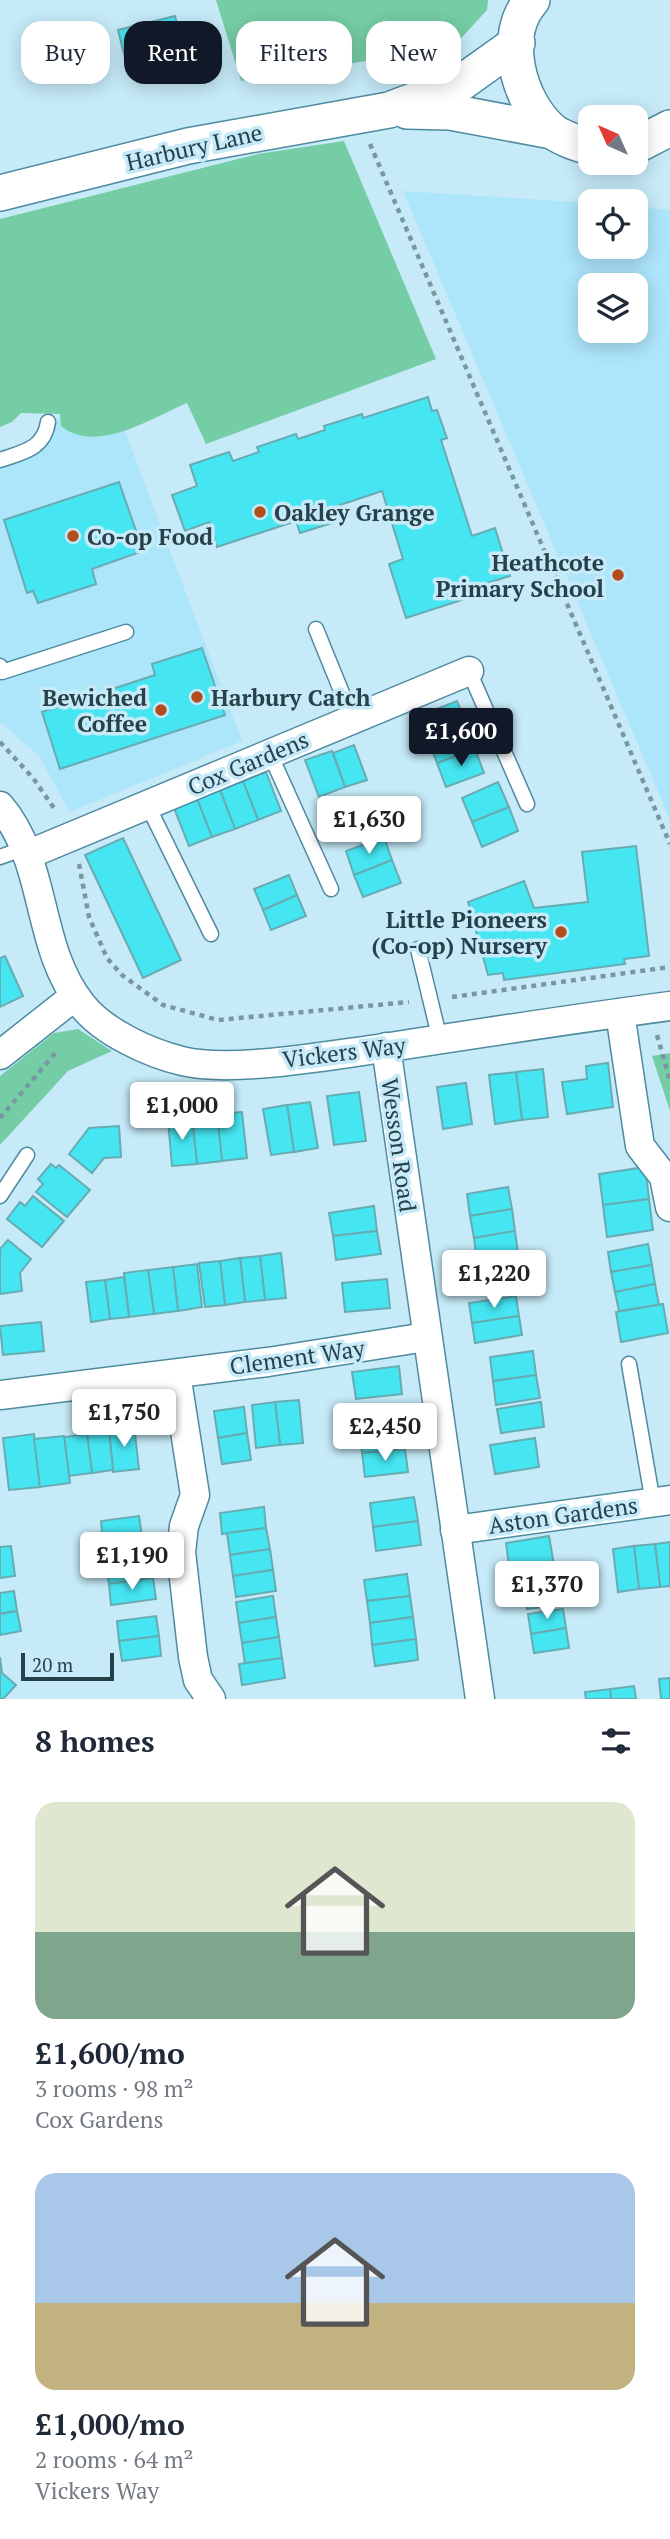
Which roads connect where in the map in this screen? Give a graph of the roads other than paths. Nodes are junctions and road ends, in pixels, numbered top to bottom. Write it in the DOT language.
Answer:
graph roads {
  1 [pos="529,1"];
  2 [pos="517,43"];
  3 [pos="376,128"];
  4 [pos="670,128"];
  5 [pos="552,131"];
  6 [pos="648,139"];
  7 [pos="578,143"];
  8 [pos="0,193"];
  9 [pos="48,422"];
  10 [pos="0,460"];
  11 [pos="316,629"];
  12 [pos="126,632"];
  13 [pos="0,666"];
  14 [pos="469,671"];
  15 [pos="353,720"];
  16 [pos="270,754"];
  17 [pos="527,804"];
  18 [pos="0,806"];
  19 [pos="148,806"];
  20 [pos="17,853"];
  21 [pos="331,889"];
  22 [pos="211,934"];
  23 [pos="418,949"];
  24 [pos="82,1004"];
  25 [pos="662,1007"];
  26 [pos="620,1013"];
  27 [pos="440,1040"];
  28 [pos="386,1047"];
  29 [pos="0,1055"];
  30 [pos="27,1155"];
  31 [pos="0,1196"];
  32 [pos="670,1208"];
  33 [pos="426,1337"];
  34 [pos="629,1364"];
  35 [pos="176,1374"];
  36 [pos="0,1395"];
  37 [pos="662,1502"];
  38 [pos="455,1531"];
  39 [pos="211,1699"];
  40 [pos="480,1699"];
  1 -- 2 [label="street"];
  2 -- 3 [label="street, Harbury Lane"];
  2 -- 5 [label="street"];
  3 -- 5 [label="street, Harbury Lane"];
  3 -- 8 [label="street, Harbury Lane"];
  4 -- 6 [label="street"];
  5 -- 7 [label="street"];
  9 -- 10 [label="lane"];
  11 -- 15 [label="lane"];
  12 -- 13 [label="lane"];
  14 -- 15 [label="street, Cox Gardens"];
  14 -- 17 [label="lane"];
  15 -- 16 [label="street, Cox Gardens"];
  16 -- 19 [label="street, Cox Gardens"];
  16 -- 21 [label="lane"];
  18 -- 20 [label="street, Vickers Way"];
  19 -- 20 [label="street, Cox Gardens"];
  19 -- 22 [label="lane"];
  20 -- 24 [label="street, Vickers Way"];
  23 -- 27 [label="lane"];
  24 -- 28 [label="street, Vickers Way"];
  24 -- 29 [label="street"];
  25 -- 26 [label="street, Vickers Way"];
  26 -- 27 [label="street, Vickers Way"];
  26 -- 32 [label="street"];
  27 -- 28 [label="street, Vickers Way"];
  28 -- 33 [label="street, Wesson Road"];
  30 -- 31 [label="lane"];
  33 -- 35 [label="street, Clement Way"];
  33 -- 38 [label="street, Wesson Road"];
  34 -- 37 [label="lane"];
  35 -- 36 [label="street, Clement Way"];
  35 -- 39 [label="street"];
  37 -- 38 [label="street, Aston Gardens"];
  38 -- 40 [label="street, Wesson Road"];
}
